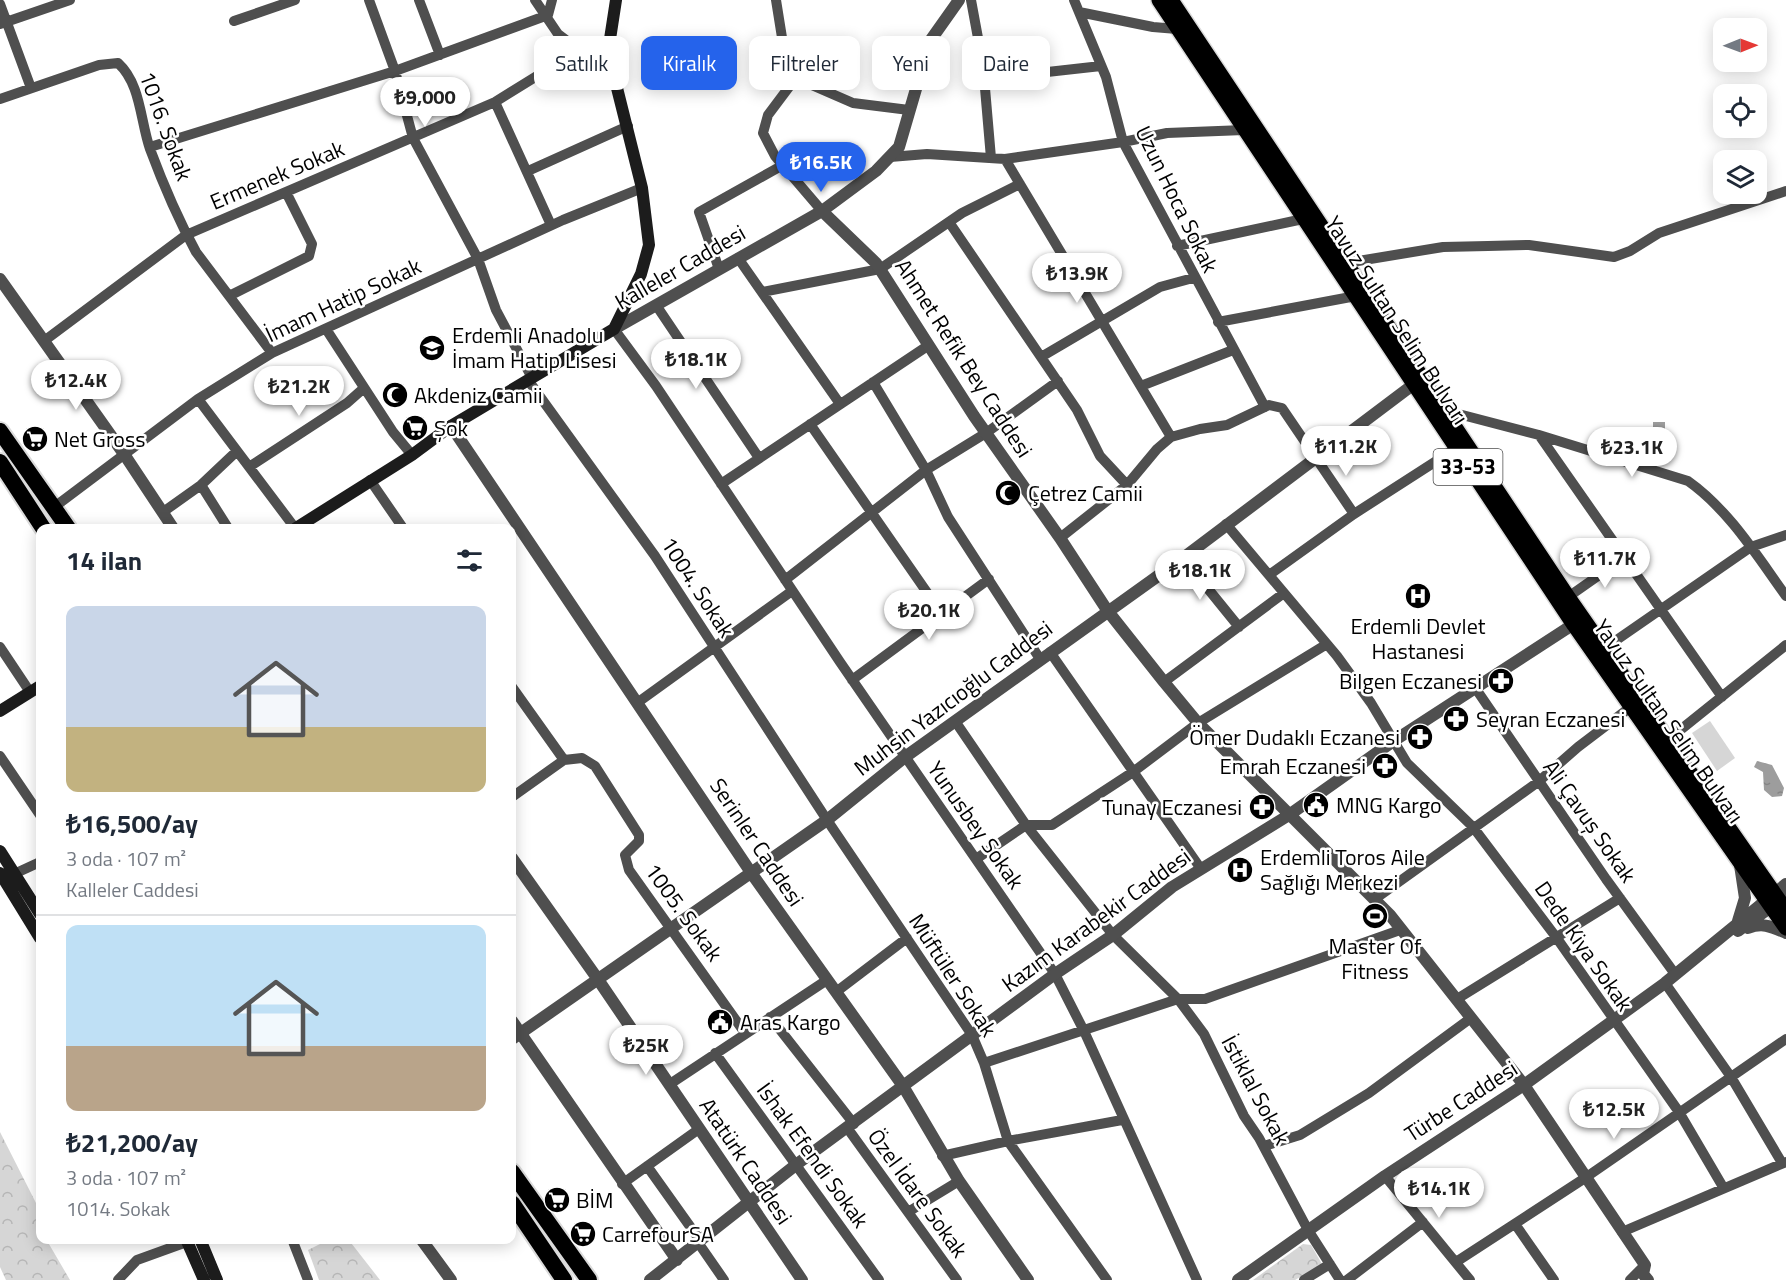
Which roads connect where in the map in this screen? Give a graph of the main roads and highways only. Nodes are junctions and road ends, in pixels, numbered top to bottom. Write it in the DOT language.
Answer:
graph roads {
  1 [pos="616,0"];
  2 [pos="1159,0"];
  3 [pos="1171,0"];
  4 [pos="0,431"];
  5 [pos="0,462"];
  6 [pos="40,524"];
  7 [pos="65,524"];
  8 [pos="302,524"];
  9 [pos="1579,621"];
  10 [pos="35,689"];
  11 [pos="0,711"];
  12 [pos="0,851"];
  13 [pos="0,873"];
  14 [pos="1779,899"];
  15 [pos="36,908"];
  16 [pos="1786,928"];
  17 [pos="36,932"];
  18 [pos="516,1178"];
  19 [pos="516,1209"];
  20 [pos="191,1244"];
  21 [pos="202,1244"];
  22 [pos="204,1280"];
  23 [pos="217,1280"];
  24 [pos="564,1280"];
  25 [pos="590,1280"];
  1 -- 8 [label="main road"];
  2 -- 9 [label="main road, Yavuz Sultan Selim Bulvarı / 33-53"];
  3 -- 9 [label="main road, Yavuz Sultan Selim Bulvarı / 33-53"];
  4 -- 7 [label="highway"];
  5 -- 6 [label="highway"];
  9 -- 14 [label="main road, Yavuz Sultan Selim Bulvarı / 33-53"];
  9 -- 14 [label="main road, Yavuz Sultan Selim Bulvarı / 33-53"];
  10 -- 11 [label="main road"];
  12 -- 15 [label="main road"];
  13 -- 17 [label="main road"];
  14 -- 16 [label="main road, Yavuz Sultan Selim Bulvarı / 33-53"];
  18 -- 25 [label="highway"];
  19 -- 24 [label="highway"];
  20 -- 22 [label="main road"];
  21 -- 23 [label="main road"];
}
